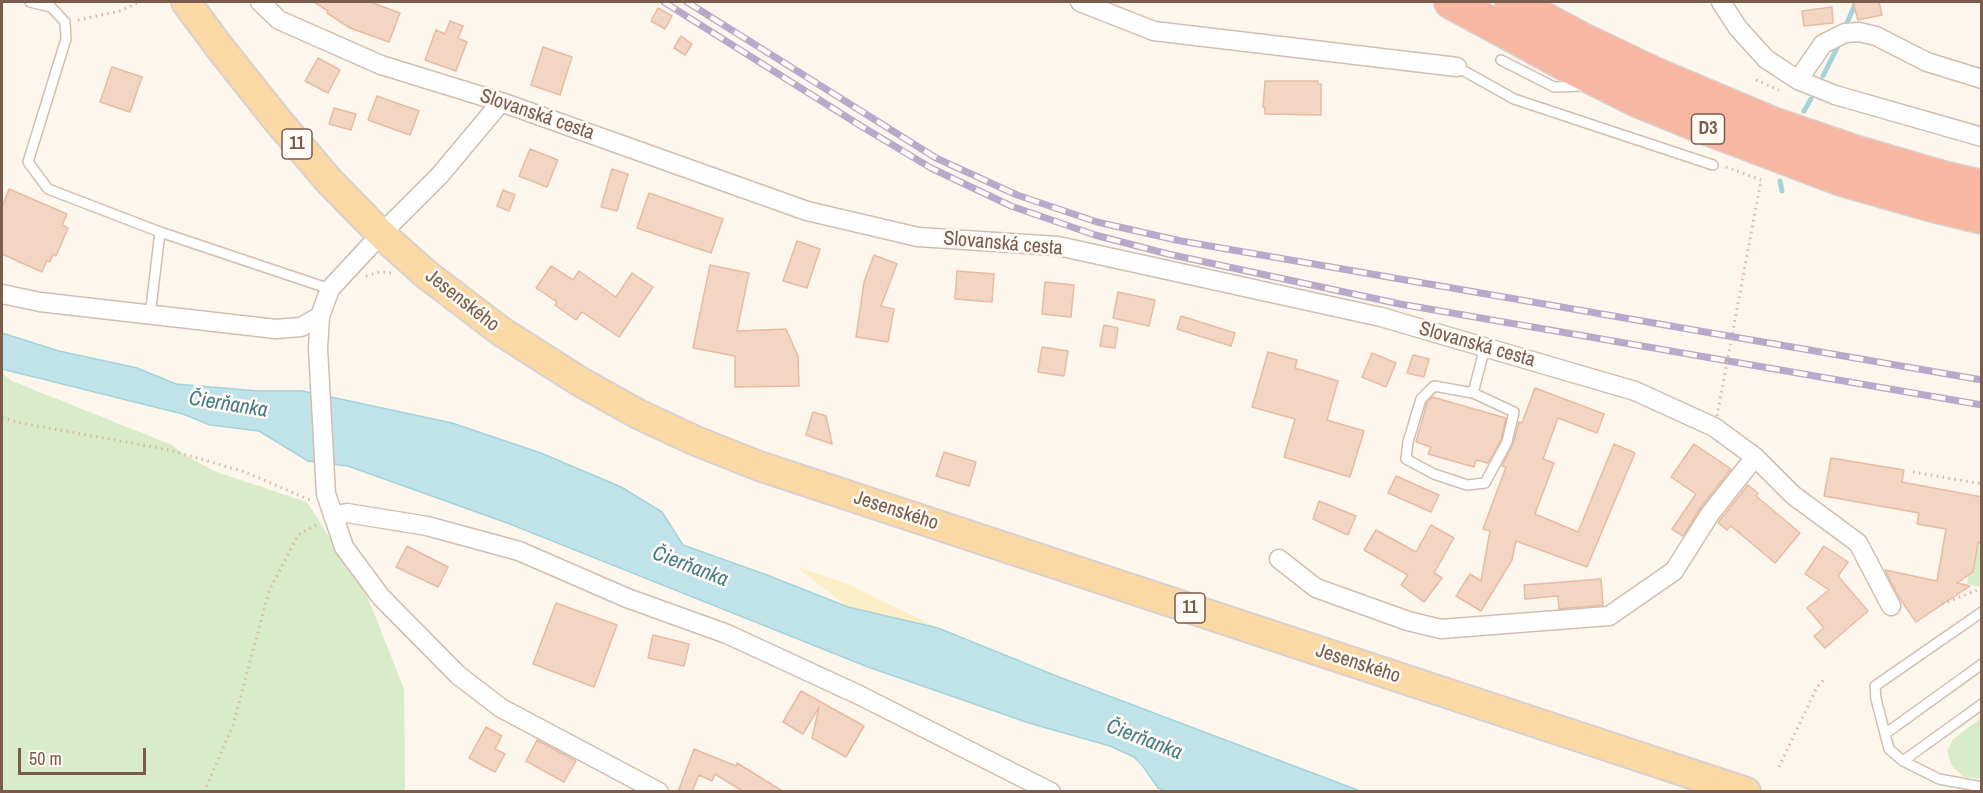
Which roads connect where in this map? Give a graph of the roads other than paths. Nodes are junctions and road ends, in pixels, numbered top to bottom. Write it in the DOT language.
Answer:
graph roads {
  1 [pos="30,2"];
  2 [pos="186,2"];
  3 [pos="260,2"];
  4 [pos="1080,2"];
  5 [pos="1451,2"];
  6 [pos="1512,2"];
  7 [pos="1721,2"];
  8 [pos="1501,60"];
  9 [pos="1457,68"];
  10 [pos="1982,78"];
  11 [pos="1798,80"];
  12 [pos="1602,82"];
  13 [pos="501,102"];
  14 [pos="1982,137"];
  15 [pos="1713,165"];
  16 [pos="1982,187"];
  17 [pos="1982,217"];
  18 [pos="160,232"];
  19 [pos="381,234"];
  20 [pos="330,289"];
  21 [pos="2,294"];
  22 [pos="150,316"];
  23 [pos="320,316"];
  24 [pos="1485,348"];
  25 [pos="1473,393"];
  26 [pos="1755,457"];
  27 [pos="332,512"];
  28 [pos="1279,559"];
  29 [pos="1891,606"];
  30 [pos="1982,612"];
  31 [pos="1982,664"];
  32 [pos="1982,704"];
  33 [pos="1885,734"];
  34 [pos="1904,761"];
  35 [pos="1982,787"];
  36 [pos="659,792"];
  37 [pos="1051,792"];
  38 [pos="1746,792"];
  1 -- 18 [label="lane"];
  2 -- 19 [label="main road, Jesenského / 11"];
  3 -- 13 [label="street, Slovanská cesta"];
  4 -- 9 [label="street"];
  5 -- 12 [label="highway, D3"];
  6 -- 16 [label="highway, D3"];
  7 -- 11 [label="street"];
  8 -- 12 [label="lane"];
  9 -- 15 [label="lane"];
  10 -- 11 [label="street"];
  11 -- 14 [label="street"];
  12 -- 17 [label="highway, D3"];
  13 -- 19 [label="street"];
  13 -- 24 [label="street, Slovanská cesta"];
  18 -- 20 [label="lane"];
  18 -- 22 [label="lane"];
  19 -- 20 [label="street"];
  19 -- 38 [label="main road, Jesenského / 11"];
  20 -- 23 [label="street"];
  21 -- 22 [label="street"];
  22 -- 23 [label="street"];
  23 -- 27 [label="street"];
  24 -- 25 [label="lane"];
  24 -- 26 [label="street, Slovanská cesta"];
  25 -- 25 [label="lane"];
  26 -- 28 [label="street"];
  26 -- 29 [label="street, Slovanská cesta"];
  27 -- 36 [label="street"];
  27 -- 37 [label="street"];
  30 -- 33 [label="lane"];
  31 -- 33 [label="lane"];
  32 -- 34 [label="lane"];
  33 -- 34 [label="lane"];
  34 -- 35 [label="lane"];
}
